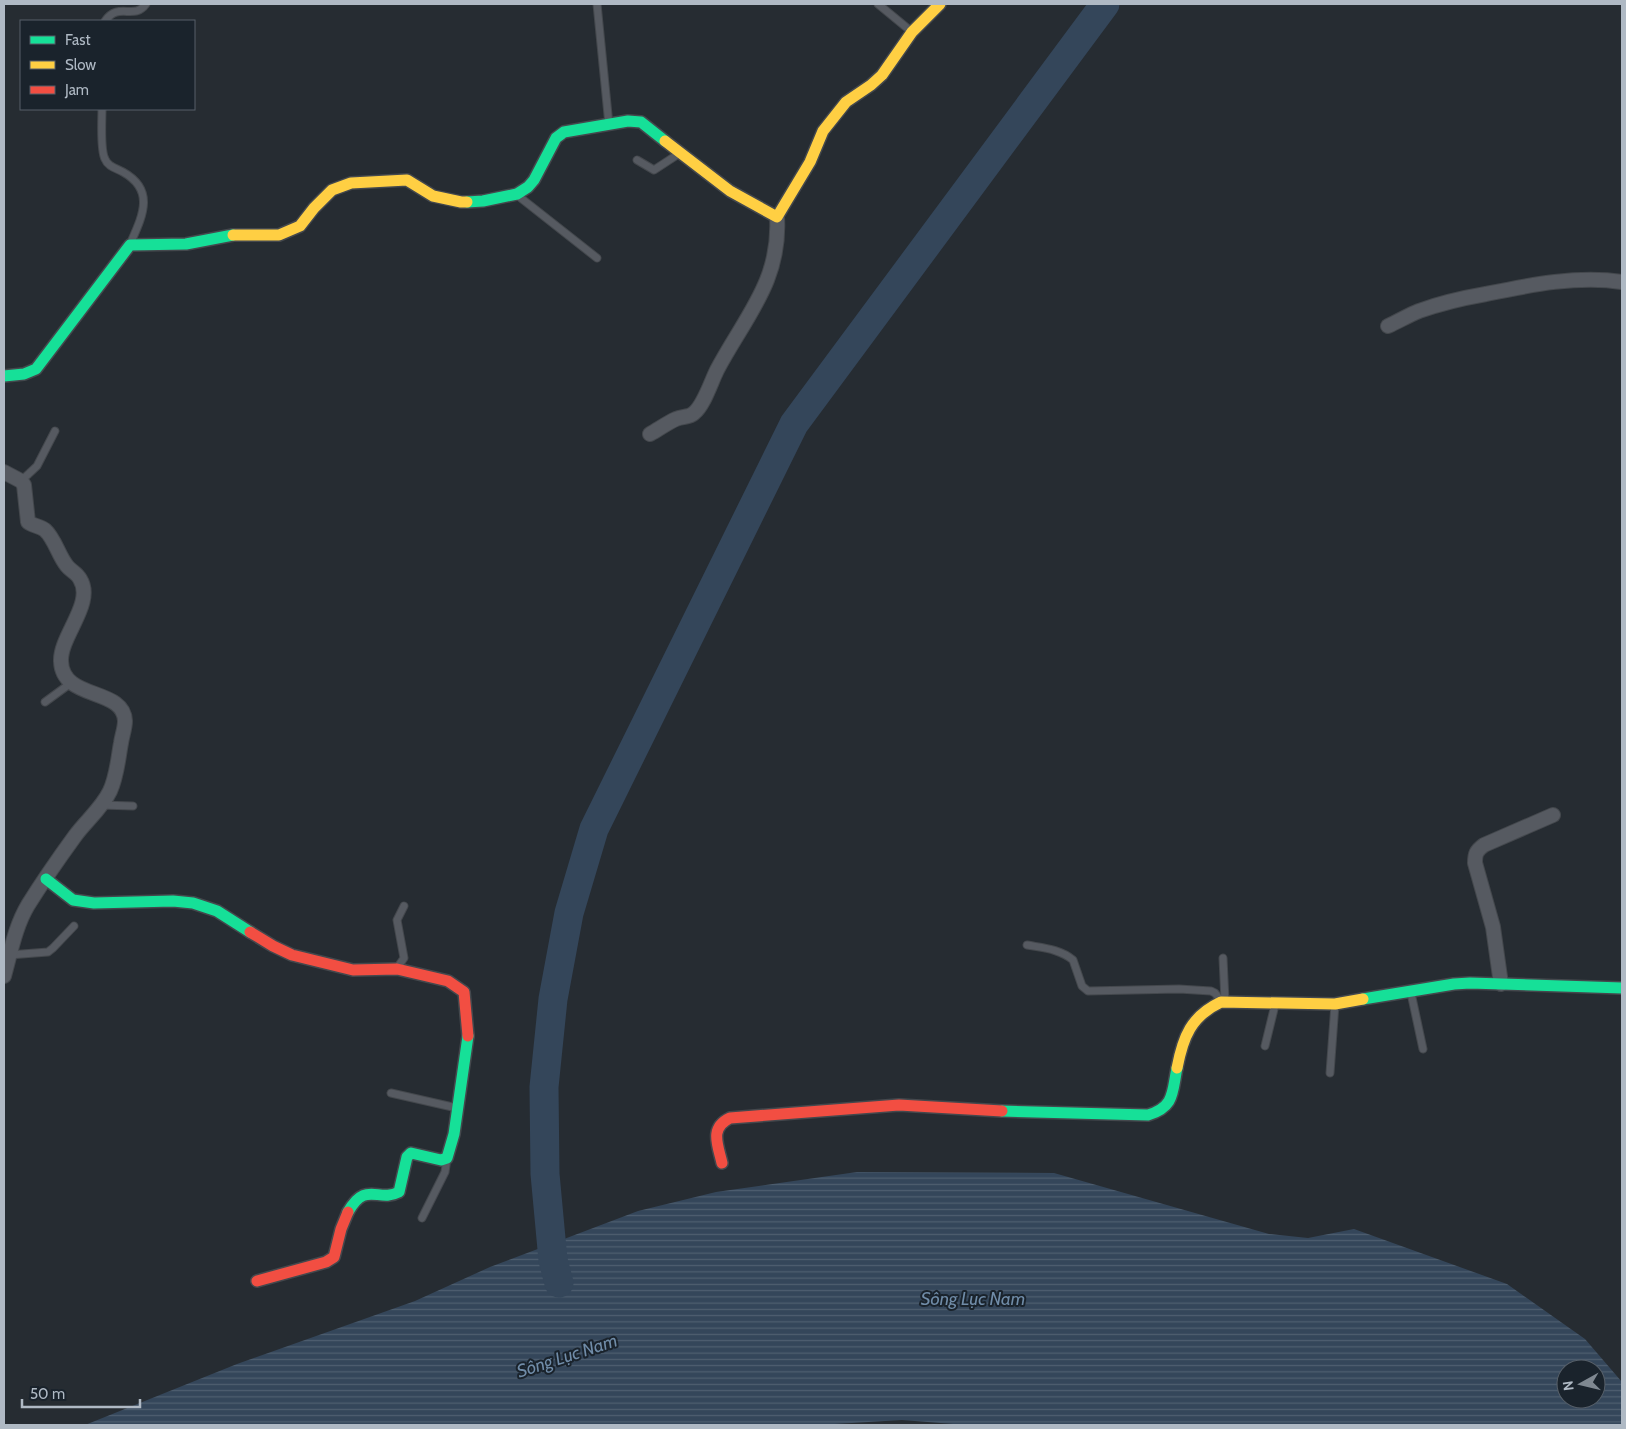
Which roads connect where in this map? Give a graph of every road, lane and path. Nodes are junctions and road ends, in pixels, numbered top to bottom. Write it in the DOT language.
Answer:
graph roads {
  1 [pos="146,4"];
  2 [pos="597,4"];
  3 [pos="878,4"];
  4 [pos="940,4"];
  5 [pos="106,20"];
  6 [pos="912,32"];
  7 [pos="102,110"];
  8 [pos="609,125"];
  9 [pos="680,153"];
  10 [pos="637,160"];
  11 [pos="517,194"];
  12 [pos="777,217"];
  13 [pos="130,245"];
  14 [pos="597,258"];
  15 [pos="1622,282"];
  16 [pos="1388,326"];
  17 [pos="4,376"];
  18 [pos="55,431"];
  19 [pos="650,434"];
  20 [pos="4,472"];
  21 [pos="21,481"];
  22 [pos="71,683"];
  23 [pos="45,702"];
  24 [pos="101,805"];
  25 [pos="133,806"];
  26 [pos="1553,815"];
  27 [pos="46,879"];
  28 [pos="404,906"];
  29 [pos="74,926"];
  30 [pos="1027,945"];
  31 [pos="9,955"];
  32 [pos="1223,958"];
  33 [pos="397,968"];
  34 [pos="4,976"];
  35 [pos="1501,984"];
  36 [pos="1622,988"];
  37 [pos="1411,992"];
  38 [pos="1223,1002"];
  39 [pos="1275,1003"];
  40 [pos="1335,1004"];
  41 [pos="1265,1046"];
  42 [pos="1423,1049"];
  43 [pos="1330,1073"];
  44 [pos="391,1093"];
  45 [pos="458,1109"];
  46 [pos="447,1158"];
  47 [pos="722,1163"];
  48 [pos="422,1218"];
  49 [pos="257,1281"];
  1 -- 5 [label="lane"];
  2 -- 8 [label="lane"];
  3 -- 6 [label="lane"];
  4 -- 6 [label="street"];
  6 -- 12 [label="street"];
  7 -- 13 [label="lane"];
  8 -- 9 [label="street"];
  8 -- 11 [label="street"];
  9 -- 10 [label="lane"];
  9 -- 12 [label="street"];
  11 -- 13 [label="street"];
  11 -- 14 [label="lane"];
  12 -- 19 [label="street"];
  13 -- 17 [label="street"];
  15 -- 16 [label="street"];
  18 -- 21 [label="lane"];
  20 -- 21 [label="street"];
  21 -- 22 [label="street"];
  22 -- 23 [label="lane"];
  22 -- 24 [label="street"];
  24 -- 25 [label="lane"];
  24 -- 27 [label="street"];
  26 -- 35 [label="street"];
  27 -- 31 [label="street"];
  27 -- 33 [label="street"];
  28 -- 33 [label="lane"];
  29 -- 31 [label="lane"];
  30 -- 38 [label="lane"];
  31 -- 34 [label="street"];
  32 -- 38 [label="lane"];
  33 -- 45 [label="street"];
  35 -- 36 [label="street"];
  35 -- 37 [label="street"];
  37 -- 40 [label="street"];
  37 -- 42 [label="lane"];
  38 -- 39 [label="street"];
  38 -- 47 [label="street"];
  39 -- 40 [label="street"];
  39 -- 41 [label="lane"];
  40 -- 43 [label="lane"];
  44 -- 45 [label="lane"];
  45 -- 46 [label="street"];
  46 -- 48 [label="lane"];
  46 -- 49 [label="street"];
}
